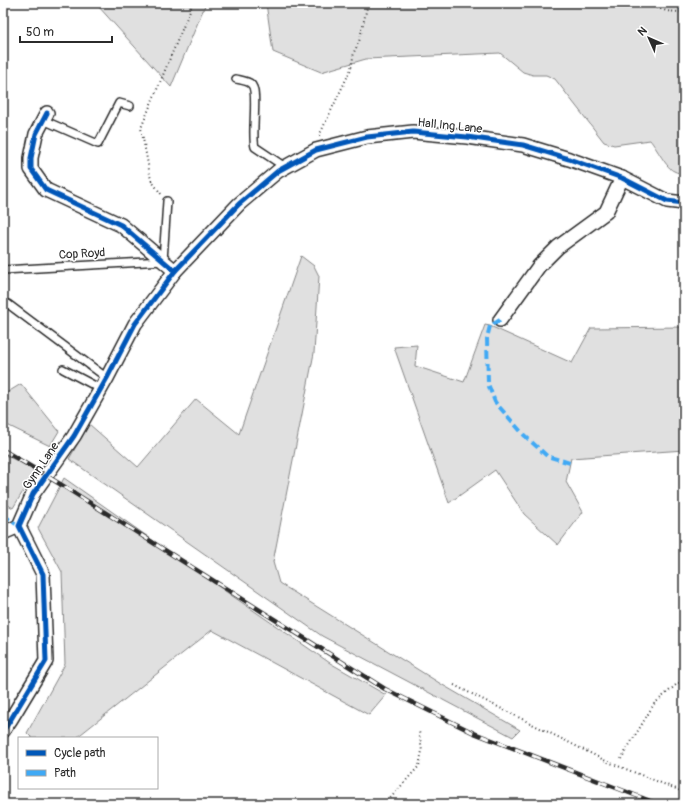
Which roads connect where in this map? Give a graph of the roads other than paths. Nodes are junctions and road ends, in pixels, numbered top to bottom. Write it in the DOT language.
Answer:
graph roads {
  1 [pos="236,79"];
  2 [pos="130,106"];
  3 [pos="45,117"];
  4 [pos="284,167"];
  5 [pos="622,178"];
  6 [pos="167,201"];
  7 [pos="684,203"];
  8 [pos="163,261"];
  9 [pos="3,270"];
  10 [pos="175,271"];
  11 [pos="8,304"];
  12 [pos="500,320"];
  13 [pos="63,369"];
  14 [pos="104,384"];
  15 [pos="18,526"];
  16 [pos="3,533"];
  17 [pos="3,731"];
  1 -- 4 [label="lane"];
  2 -- 3 [label="lane"];
  3 -- 8 [label="street"];
  4 -- 5 [label="street, Hall Ing Lane"];
  4 -- 10 [label="street, Hall Ing Lane"];
  5 -- 7 [label="street, Hall Ing Lane"];
  5 -- 12 [label="street"];
  6 -- 8 [label="lane"];
  8 -- 9 [label="lane, Cop Royd"];
  8 -- 10 [label="street"];
  10 -- 14 [label="street, Gynn Lane"];
  11 -- 14 [label="lane"];
  13 -- 14 [label="lane"];
  14 -- 15 [label="street, Gynn Lane"];
  15 -- 16 [label="street"];
  15 -- 17 [label="street"];
}
